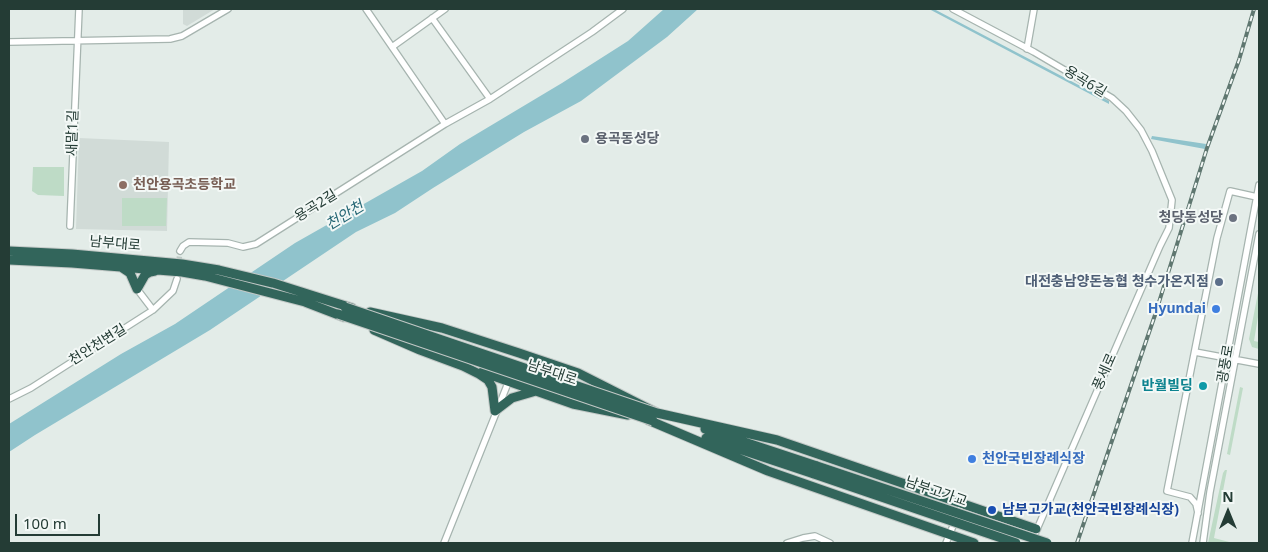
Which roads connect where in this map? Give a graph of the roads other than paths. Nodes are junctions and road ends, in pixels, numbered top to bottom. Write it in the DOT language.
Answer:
graph roads {
  1 [pos="79,9"];
  2 [pos="228,9"];
  3 [pos="366,9"];
  4 [pos="445,9"];
  5 [pos="623,9"];
  6 [pos="953,9"];
  7 [pos="1034,9"];
  8 [pos="432,18"];
  9 [pos="77,41"];
  10 [pos="9,42"];
  11 [pos="392,46"];
  12 [pos="1027,49"];
  13 [pos="490,99"];
  14 [pos="445,124"];
  15 [pos="1259,185"];
  16 [pos="1257,197"];
  17 [pos="1172,200"];
  18 [pos="70,226"];
  19 [pos="1259,234"];
  20 [pos="9,251"];
  21 [pos="180,251"];
  22 [pos="9,260"];
  23 [pos="121,267"];
  24 [pos="162,271"];
  25 [pos="177,280"];
  26 [pos="137,288"];
  27 [pos="345,306"];
  28 [pos="153,310"];
  29 [pos="338,314"];
  30 [pos="1195,352"];
  31 [pos="519,353"];
  32 [pos="1226,359"];
  33 [pos="1236,360"];
  34 [pos="1259,364"];
  35 [pos="464,366"];
  36 [pos="508,382"];
  37 [pos="536,391"];
  38 [pos="9,399"];
  39 [pos="495,411"];
  40 [pos="655,417"];
  41 [pos="815,470"];
  42 [pos="1202,488"];
  43 [pos="1190,497"];
  44 [pos="962,504"];
  45 [pos="1198,513"];
  46 [pos="1036,529"];
  47 [pos="948,539"];
  48 [pos="444,543"];
  49 [pos="787,543"];
  50 [pos="830,543"];
  51 [pos="974,543"];
  52 [pos="1016,543"];
  53 [pos="1031,543"];
  54 [pos="1047,543"];
  55 [pos="1192,543"];
  56 [pos="1203,543"];
  1 -- 9 [label="street, 새말1길"];
  2 -- 9 [label="street"];
  3 -- 11 [label="street"];
  4 -- 8 [label="street"];
  5 -- 13 [label="street, 용곡2길"];
  6 -- 12 [label="street, 용곡6길"];
  7 -- 12 [label="street"];
  8 -- 11 [label="street"];
  8 -- 13 [label="street"];
  9 -- 10 [label="street"];
  9 -- 18 [label="street, 새말1길"];
  11 -- 14 [label="street"];
  12 -- 17 [label="street, 용곡6길"];
  13 -- 14 [label="street, 용곡2길"];
  14 -- 21 [label="street, 용곡2길"];
  15 -- 16 [label="street, 광풍로"];
  16 -- 30 [label="street"];
  16 -- 32 [label="street, 광풍로"];
  17 -- 46 [label="street, 풍세로"];
  19 -- 33 [label="street, 광풍로"];
  20 -- 27 [label="highway, 남부대로"];
  22 -- 23 [label="highway, 남부대로"];
  23 -- 24 [label="highway, 남부대로"];
  23 -- 26 [label="highway"];
  24 -- 26 [label="highway"];
  24 -- 29 [label="highway, 남부대로"];
  25 -- 28 [label="street, 천안천변길"];
  26 -- 28 [label="street"];
  27 -- 31 [label="highway"];
  27 -- 40 [label="highway, 남부대로, bridge"];
  28 -- 38 [label="street, 천안천변길"];
  29 -- 35 [label="highway"];
  29 -- 40 [label="highway, 남부대로, bridge"];
  30 -- 32 [label="street"];
  30 -- 43 [label="street"];
  31 -- 36 [label="street"];
  31 -- 40 [label="highway"];
  32 -- 33 [label="street"];
  32 -- 42 [label="street, 광풍로"];
  33 -- 34 [label="street"];
  33 -- 56 [label="street, 광풍로"];
  35 -- 36 [label="highway"];
  35 -- 39 [label="highway"];
  36 -- 37 [label="highway"];
  36 -- 39 [label="street"];
  37 -- 39 [label="highway"];
  37 -- 40 [label="highway"];
  39 -- 48 [label="street"];
  40 -- 41 [label="highway, 남부대로"];
  40 -- 44 [label="highway"];
  40 -- 47 [label="highway"];
  41 -- 52 [label="highway, 남부고가교, bridge"];
  41 -- 54 [label="highway, 남부고가교, bridge"];
  42 -- 43 [label="street"];
  42 -- 45 [label="street, 광풍로"];
  43 -- 45 [label="street"];
  44 -- 46 [label="highway"];
  44 -- 47 [label="street"];
  45 -- 55 [label="street, 광풍로"];
  46 -- 53 [label="street, 풍세로"];
  47 -- 51 [label="highway"];
  49 -- 50 [label="street"];
}
